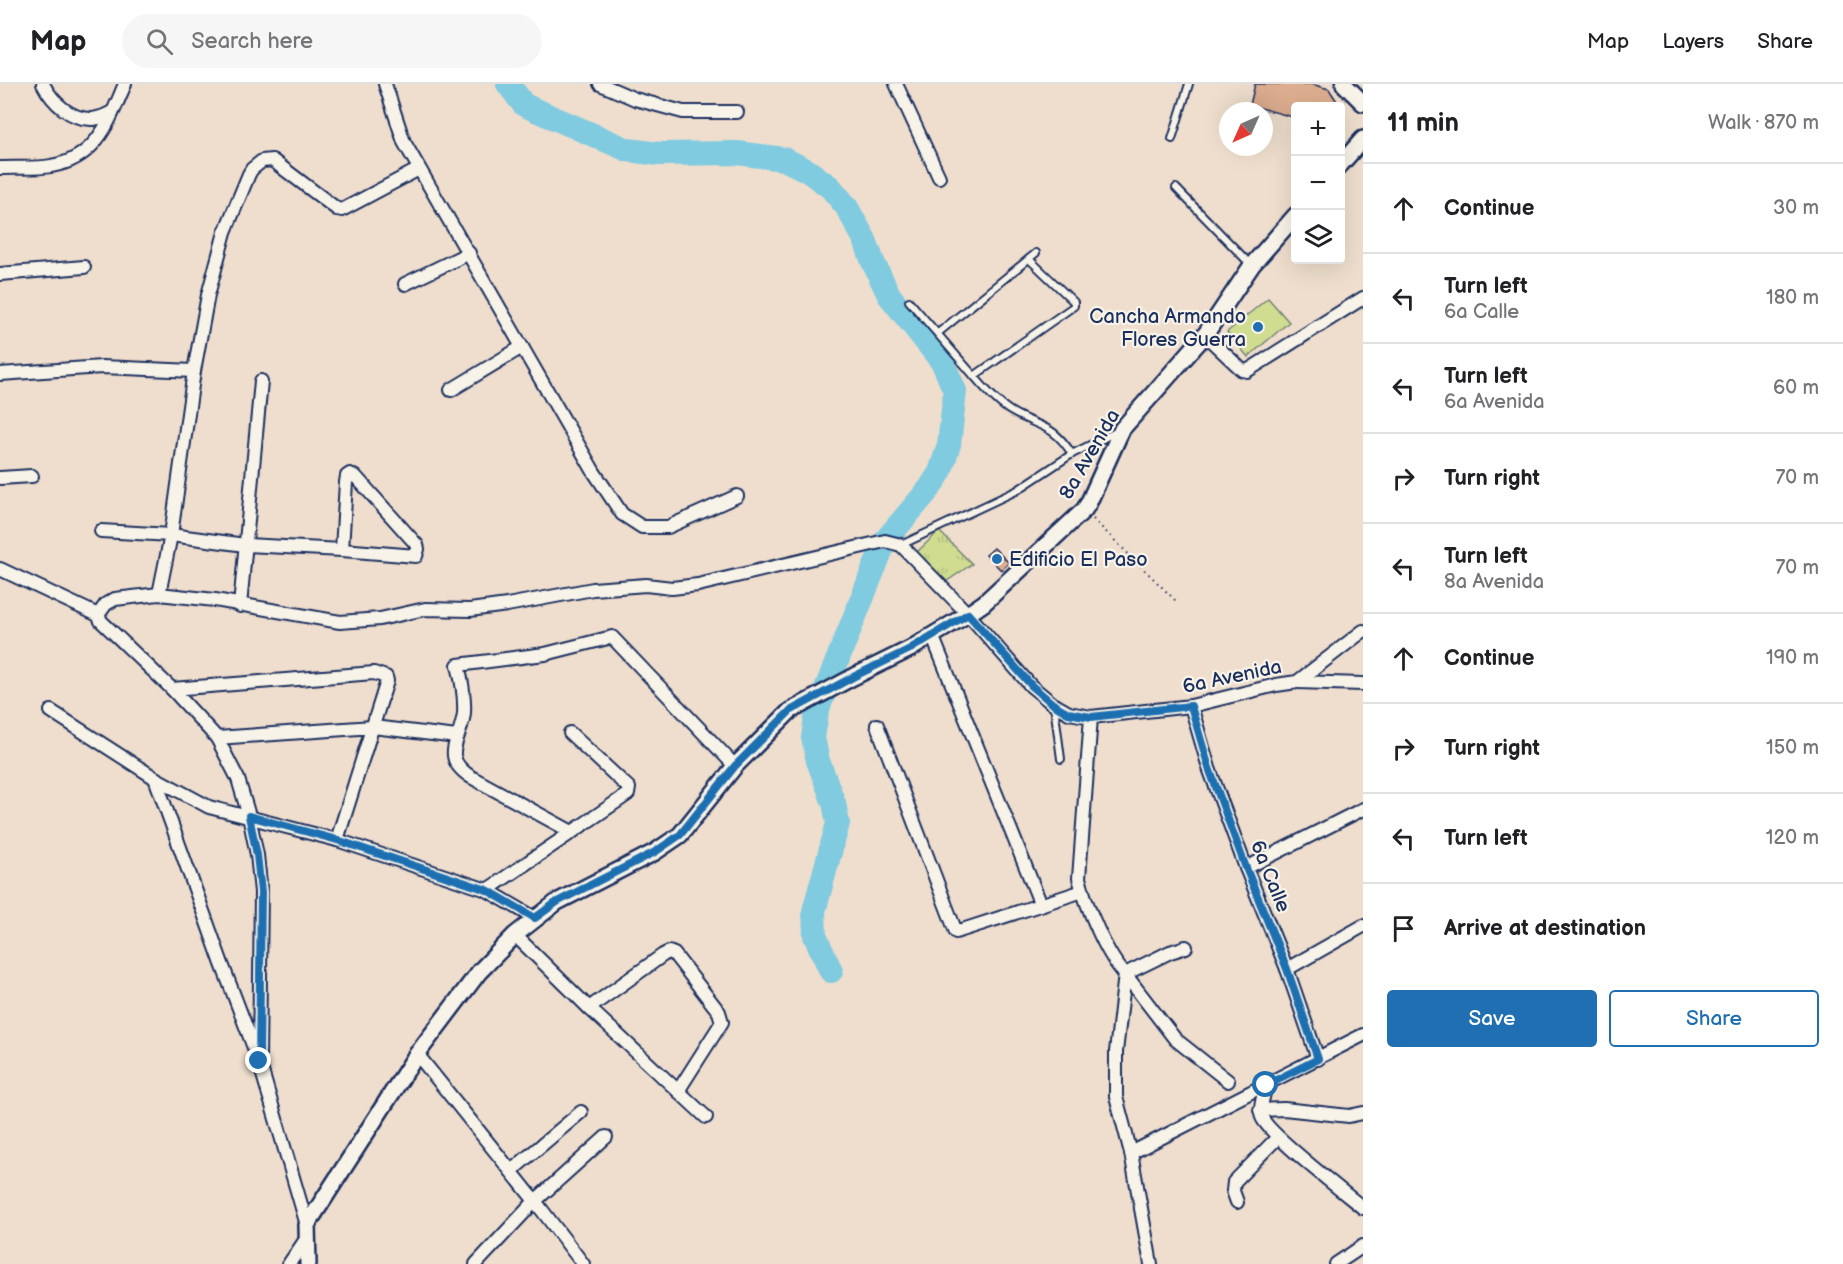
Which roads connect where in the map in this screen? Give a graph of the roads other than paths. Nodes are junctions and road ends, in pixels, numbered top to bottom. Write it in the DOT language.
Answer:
graph roads {
  1 [pos="43,84"];
  2 [pos="125,84"];
  3 [pos="385,84"];
  4 [pos="600,84"];
  5 [pos="896,84"];
  6 [pos="1189,84"];
  7 [pos="1344,84"];
  8 [pos="1363,103"];
  9 [pos="112,112"];
  10 [pos="737,112"];
  11 [pos="1172,139"];
  12 [pos="1363,139"];
  13 [pos="1345,160"];
  14 [pos="0,168"];
  15 [pos="419,169"];
  16 [pos="939,177"];
  17 [pos="1176,188"];
  18 [pos="1291,221"];
  19 [pos="469,253"];
  20 [pos="1036,253"];
  21 [pos="1029,258"];
  22 [pos="1252,265"];
  23 [pos="84,267"];
  24 [pos="0,274"];
  25 [pos="405,284"];
  26 [pos="1363,298"];
  27 [pos="909,301"];
  28 [pos="938,333"];
  29 [pos="1205,335"];
  30 [pos="522,347"];
  31 [pos="194,370"];
  32 [pos="0,374"];
  33 [pos="975,376"];
  34 [pos="261,381"];
  35 [pos="451,390"];
  36 [pos="1122,429"];
  37 [pos="1072,454"];
  38 [pos="32,476"];
  39 [pos="0,478"];
  40 [pos="737,496"];
  41 [pos="101,531"];
  42 [pos="171,534"];
  43 [pos="245,545"];
  44 [pos="901,545"];
  45 [pos="342,549"];
  46 [pos="0,569"];
  47 [pos="159,594"];
  48 [pos="240,606"];
  49 [pos="968,614"];
  50 [pos="98,615"];
  51 [pos="1363,631"];
  52 [pos="932,635"];
  53 [pos="1297,682"];
  54 [pos="1363,684"];
  55 [pos="172,688"];
  56 [pos="1053,704"];
  57 [pos="1191,706"];
  58 [pos="51,711"];
  59 [pos="1091,717"];
  60 [pos="877,725"];
  61 [pos="373,727"];
  62 [pos="570,733"];
  63 [pos="457,737"];
  64 [pos="217,738"];
  65 [pos="1061,759"];
  66 [pos="735,766"];
  67 [pos="155,778"];
  68 [pos="1363,808"];
  69 [pos="249,816"];
  70 [pos="572,832"];
  71 [pos="337,840"];
  72 [pos="1246,868"];
  73 [pos="487,890"];
  74 [pos="1083,891"];
  75 [pos="1041,905"];
  76 [pos="535,918"];
  77 [pos="1363,926"];
  78 [pos="515,935"];
  79 [pos="1186,947"];
  80 [pos="1287,969"];
  81 [pos="1125,974"];
  82 [pos="589,1008"];
  83 [pos="1363,1035"];
  84 [pos="417,1054"];
  85 [pos="1318,1059"];
  86 [pos="259,1061"];
  87 [pos="1228,1081"];
  88 [pos="1266,1085"];
  89 [pos="678,1091"];
  90 [pos="1260,1110"];
  91 [pos="581,1112"];
  92 [pos="1363,1113"];
  93 [pos="706,1117"];
  94 [pos="606,1137"];
  95 [pos="1278,1137"];
  96 [pos="1131,1153"];
  97 [pos="511,1171"];
  98 [pos="536,1201"];
  99 [pos="1237,1202"];
  100 [pos="1363,1208"];
  101 [pos="306,1232"];
  102 [pos="1363,1246"];
  103 [pos="289,1264"];
  104 [pos="308,1264"];
  105 [pos="476,1264"];
  106 [pos="583,1264"];
  107 [pos="1151,1264"];
  108 [pos="1336,1264"];
  1 -- 9 [label="street"];
  2 -- 9 [label="street"];
  3 -- 15 [label="street"];
  4 -- 10 [label="street"];
  5 -- 16 [label="street"];
  6 -- 11 [label="lane"];
  7 -- 8 [label="street"];
  9 -- 14 [label="street"];
  12 -- 13 [label="street"];
  15 -- 19 [label="street"];
  15 -- 31 [label="street"];
  17 -- 22 [label="lane"];
  18 -- 22 [label="street, 8a Avenida"];
  19 -- 25 [label="street"];
  19 -- 30 [label="street"];
  20 -- 21 [label="lane"];
  21 -- 28 [label="lane"];
  21 -- 33 [label="lane"];
  22 -- 29 [label="street, 8a Avenida"];
  23 -- 24 [label="street"];
  26 -- 29 [label="street"];
  27 -- 28 [label="lane"];
  28 -- 33 [label="lane"];
  29 -- 36 [label="street, 8a Avenida"];
  30 -- 35 [label="street"];
  30 -- 40 [label="street"];
  31 -- 32 [label="street"];
  31 -- 42 [label="street"];
  33 -- 37 [label="lane"];
  34 -- 43 [label="street"];
  36 -- 37 [label="lane"];
  36 -- 49 [label="street, 8a Avenida"];
  37 -- 44 [label="lane"];
  38 -- 39 [label="street"];
  41 -- 42 [label="street"];
  42 -- 43 [label="street"];
  42 -- 47 [label="street"];
  43 -- 45 [label="street"];
  43 -- 48 [label="street"];
  44 -- 48 [label="street"];
  44 -- 49 [label="street"];
  45 -- 45 [label="street"];
  46 -- 50 [label="street"];
  47 -- 48 [label="street"];
  47 -- 50 [label="street"];
  49 -- 52 [label="street, 8a Avenida"];
  49 -- 56 [label="street"];
  50 -- 55 [label="street"];
  51 -- 53 [label="street, 6a Avenida"];
  52 -- 66 [label="street, 8a Avenida"];
  52 -- 75 [label="street"];
  53 -- 54 [label="street"];
  53 -- 57 [label="street, 6a Avenida"];
  55 -- 61 [label="street"];
  55 -- 64 [label="street"];
  56 -- 59 [label="street"];
  56 -- 65 [label="lane"];
  57 -- 59 [label="street, 6a Avenida"];
  57 -- 72 [label="street, 6a Calle"];
  58 -- 67 [label="street"];
  59 -- 74 [label="street"];
  60 -- 75 [label="street"];
  61 -- 63 [label="street"];
  61 -- 64 [label="street"];
  61 -- 71 [label="street"];
  62 -- 70 [label="street"];
  63 -- 66 [label="street"];
  63 -- 70 [label="street"];
  64 -- 69 [label="street"];
  66 -- 76 [label="street, 8a Avenida"];
  67 -- 69 [label="street"];
  67 -- 86 [label="street"];
  68 -- 72 [label="street"];
  69 -- 71 [label="street"];
  69 -- 86 [label="street"];
  70 -- 73 [label="street"];
  71 -- 73 [label="street"];
  72 -- 80 [label="street, 6a Calle"];
  73 -- 76 [label="street"];
  74 -- 75 [label="street"];
  74 -- 81 [label="street"];
  76 -- 78 [label="street, 8a Avenida"];
  77 -- 80 [label="street"];
  78 -- 82 [label="street"];
  78 -- 84 [label="street, 8a Avenida"];
  79 -- 81 [label="street"];
  80 -- 85 [label="street, 6a Calle"];
  81 -- 87 [label="street"];
  81 -- 96 [label="street"];
  82 -- 89 [label="street"];
  82 -- 89 [label="street"];
  83 -- 85 [label="street"];
  84 -- 97 [label="street"];
  84 -- 101 [label="street, 8a Avenida"];
  85 -- 88 [label="street"];
  86 -- 101 [label="street"];
  88 -- 90 [label="street"];
  88 -- 96 [label="street"];
  89 -- 93 [label="street"];
  90 -- 92 [label="street"];
  90 -- 95 [label="street"];
  91 -- 97 [label="street"];
  94 -- 98 [label="street"];
  95 -- 99 [label="street"];
  95 -- 100 [label="street"];
  96 -- 107 [label="street"];
  97 -- 98 [label="street"];
  98 -- 105 [label="street"];
  98 -- 106 [label="street"];
  101 -- 103 [label="street"];
  101 -- 104 [label="street"];
  102 -- 108 [label="street"];
}
